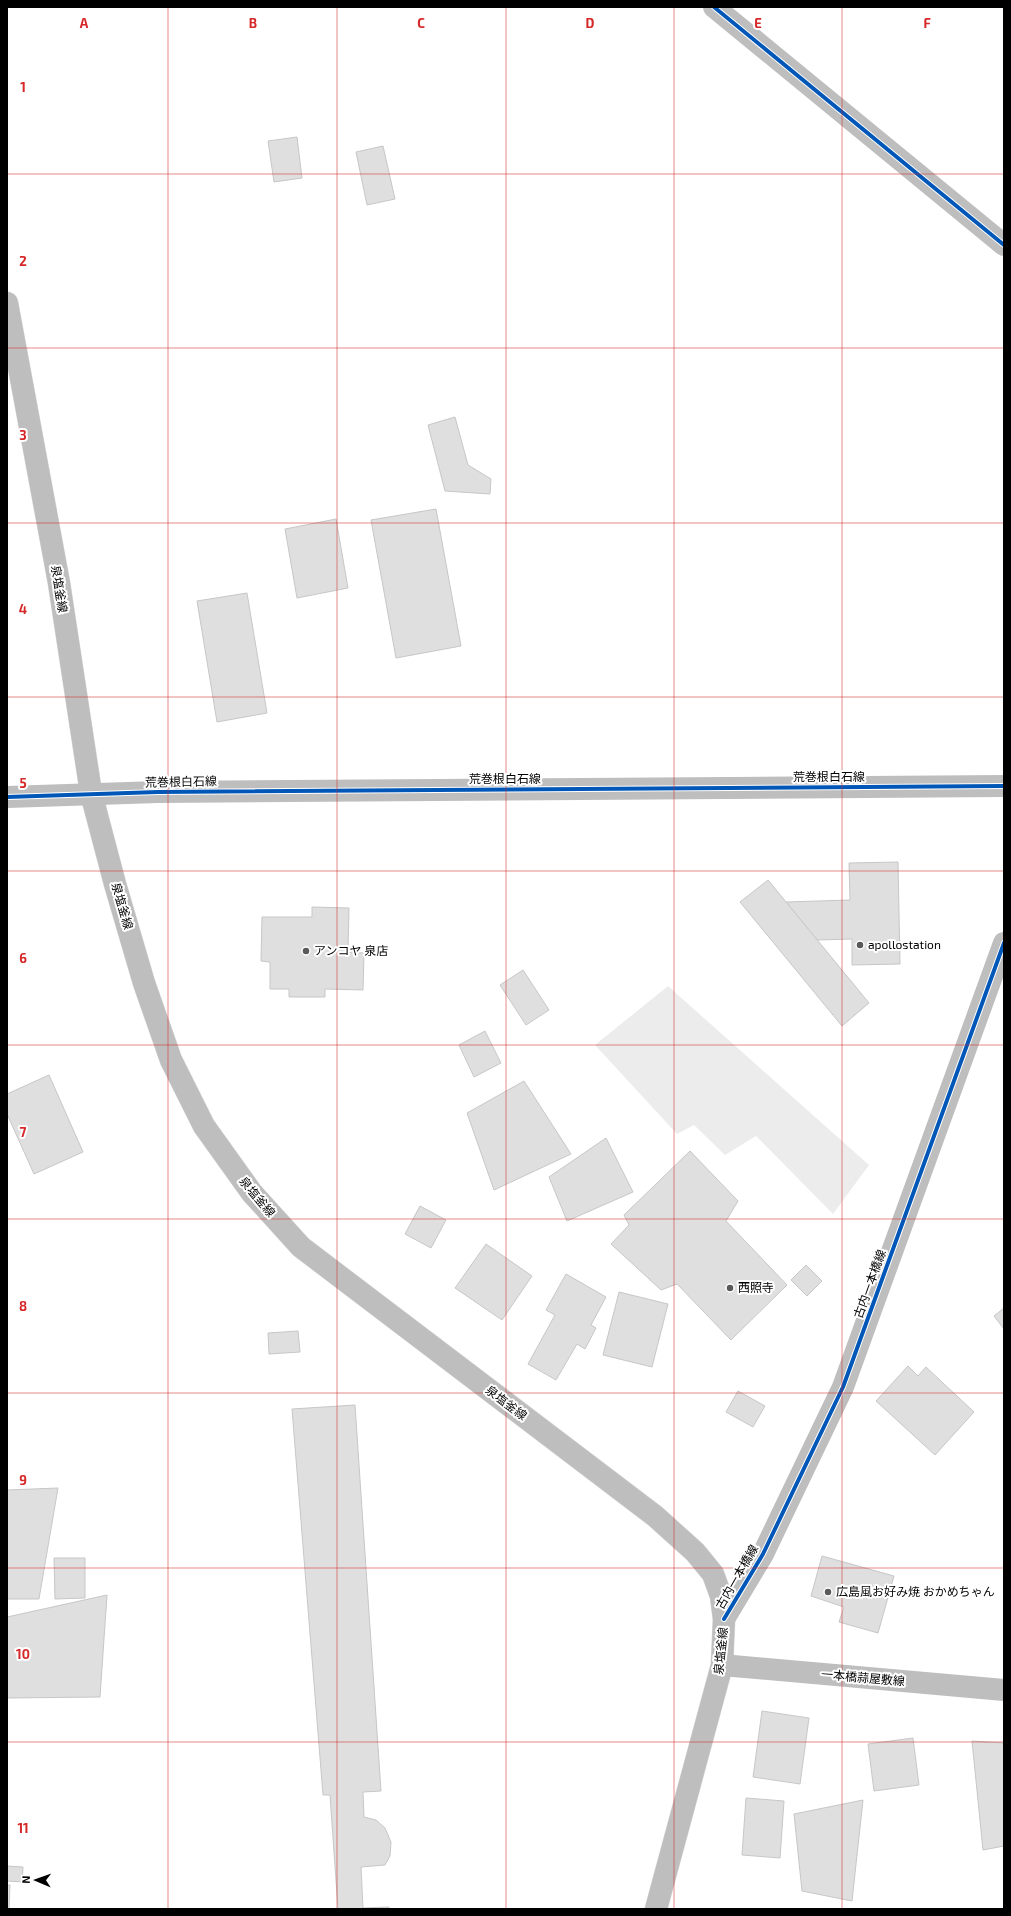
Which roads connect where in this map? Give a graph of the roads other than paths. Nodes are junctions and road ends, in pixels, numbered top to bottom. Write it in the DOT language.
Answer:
graph roads {
  1 [pos="714,7"];
  2 [pos="1004,244"];
  3 [pos="7,303"];
  4 [pos="1004,786"];
  5 [pos="91,793"];
  6 [pos="7,797"];
  7 [pos="1004,943"];
  8 [pos="724,1618"];
  9 [pos="722,1666"];
  10 [pos="1004,1690"];
  11 [pos="656,1909"];
  1 -- 2 [label="street"];
  3 -- 5 [label="street, 泉塩釜線"];
  4 -- 5 [label="street, 荒巻根白石線"];
  5 -- 6 [label="street, 荒巻根白石線"];
  5 -- 8 [label="street, 泉塩釜線"];
  7 -- 8 [label="street, 古内一本橋線"];
  8 -- 9 [label="street, 泉塩釜線"];
  9 -- 10 [label="street, 一本橋蒜屋敷線"];
  9 -- 11 [label="street, 泉塩釜線"];
}
